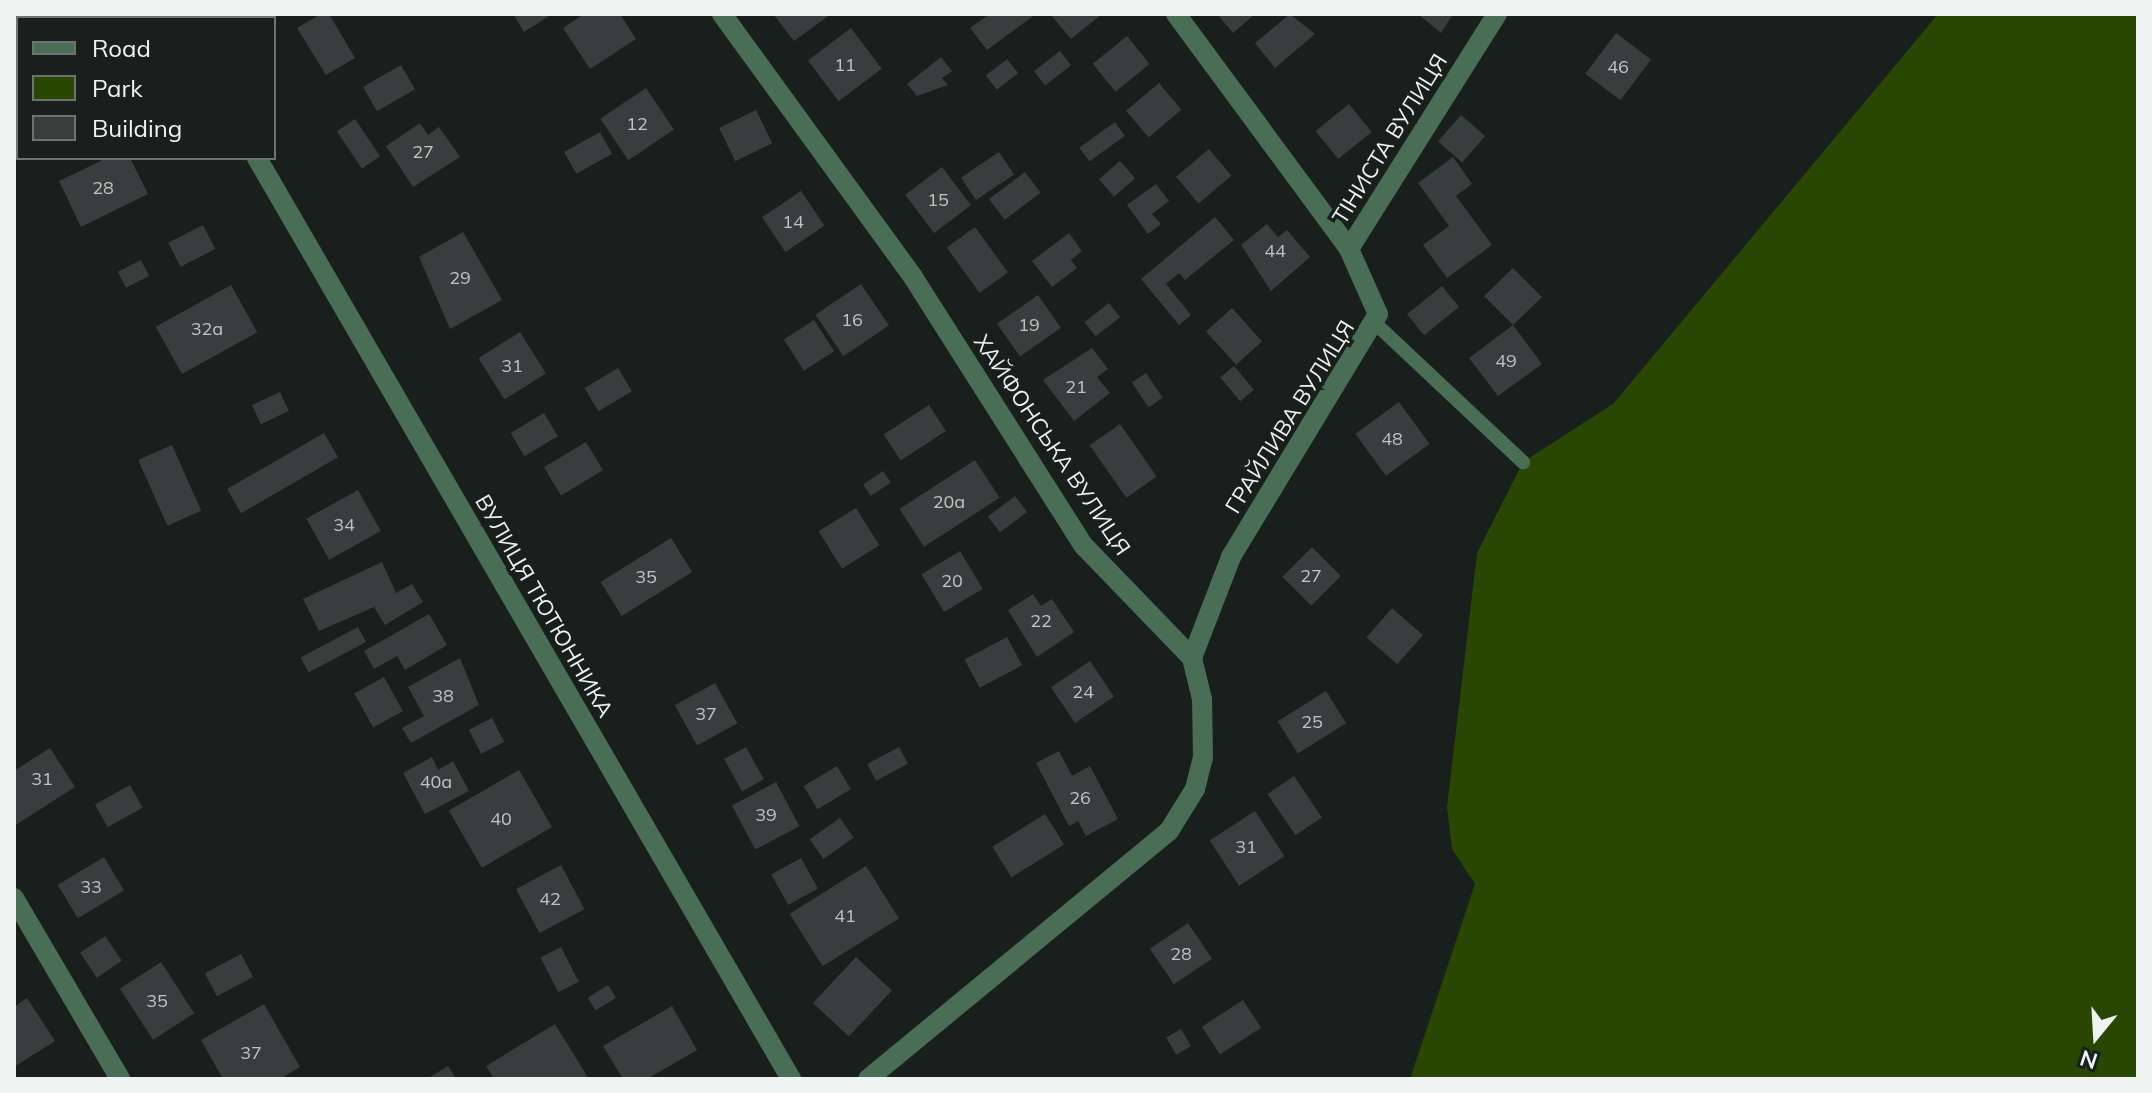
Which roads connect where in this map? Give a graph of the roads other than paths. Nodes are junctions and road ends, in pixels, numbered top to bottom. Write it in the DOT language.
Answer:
graph roads {
  1 [pos="722,14"];
  2 [pos="1176,14"];
  3 [pos="1497,14"];
  4 [pos="258,160"];
  5 [pos="1349,249"];
  6 [pos="1376,324"];
  7 [pos="1523,462"];
  8 [pos="1192,658"];
  9 [pos="14,898"];
  10 [pos="120,1079"];
  11 [pos="791,1079"];
  12 [pos="868,1079"];
  1 -- 8 [label="street, ХАЙФОНСЬКА ВУЛИЦЯ"];
  2 -- 5 [label="street, ГРАЙЛИВА ВУЛИЦЯ"];
  3 -- 5 [label="street, ТІНИСТА ВУЛИЦЯ"];
  4 -- 11 [label="street, ВУЛИЦЯ ТЮТЮННИКА"];
  5 -- 6 [label="street, ГРАЙЛИВА ВУЛИЦЯ"];
  6 -- 7 [label="lane"];
  6 -- 8 [label="street, ГРАЙЛИВА ВУЛИЦЯ"];
  8 -- 12 [label="street"];
  9 -- 10 [label="street"];
}
